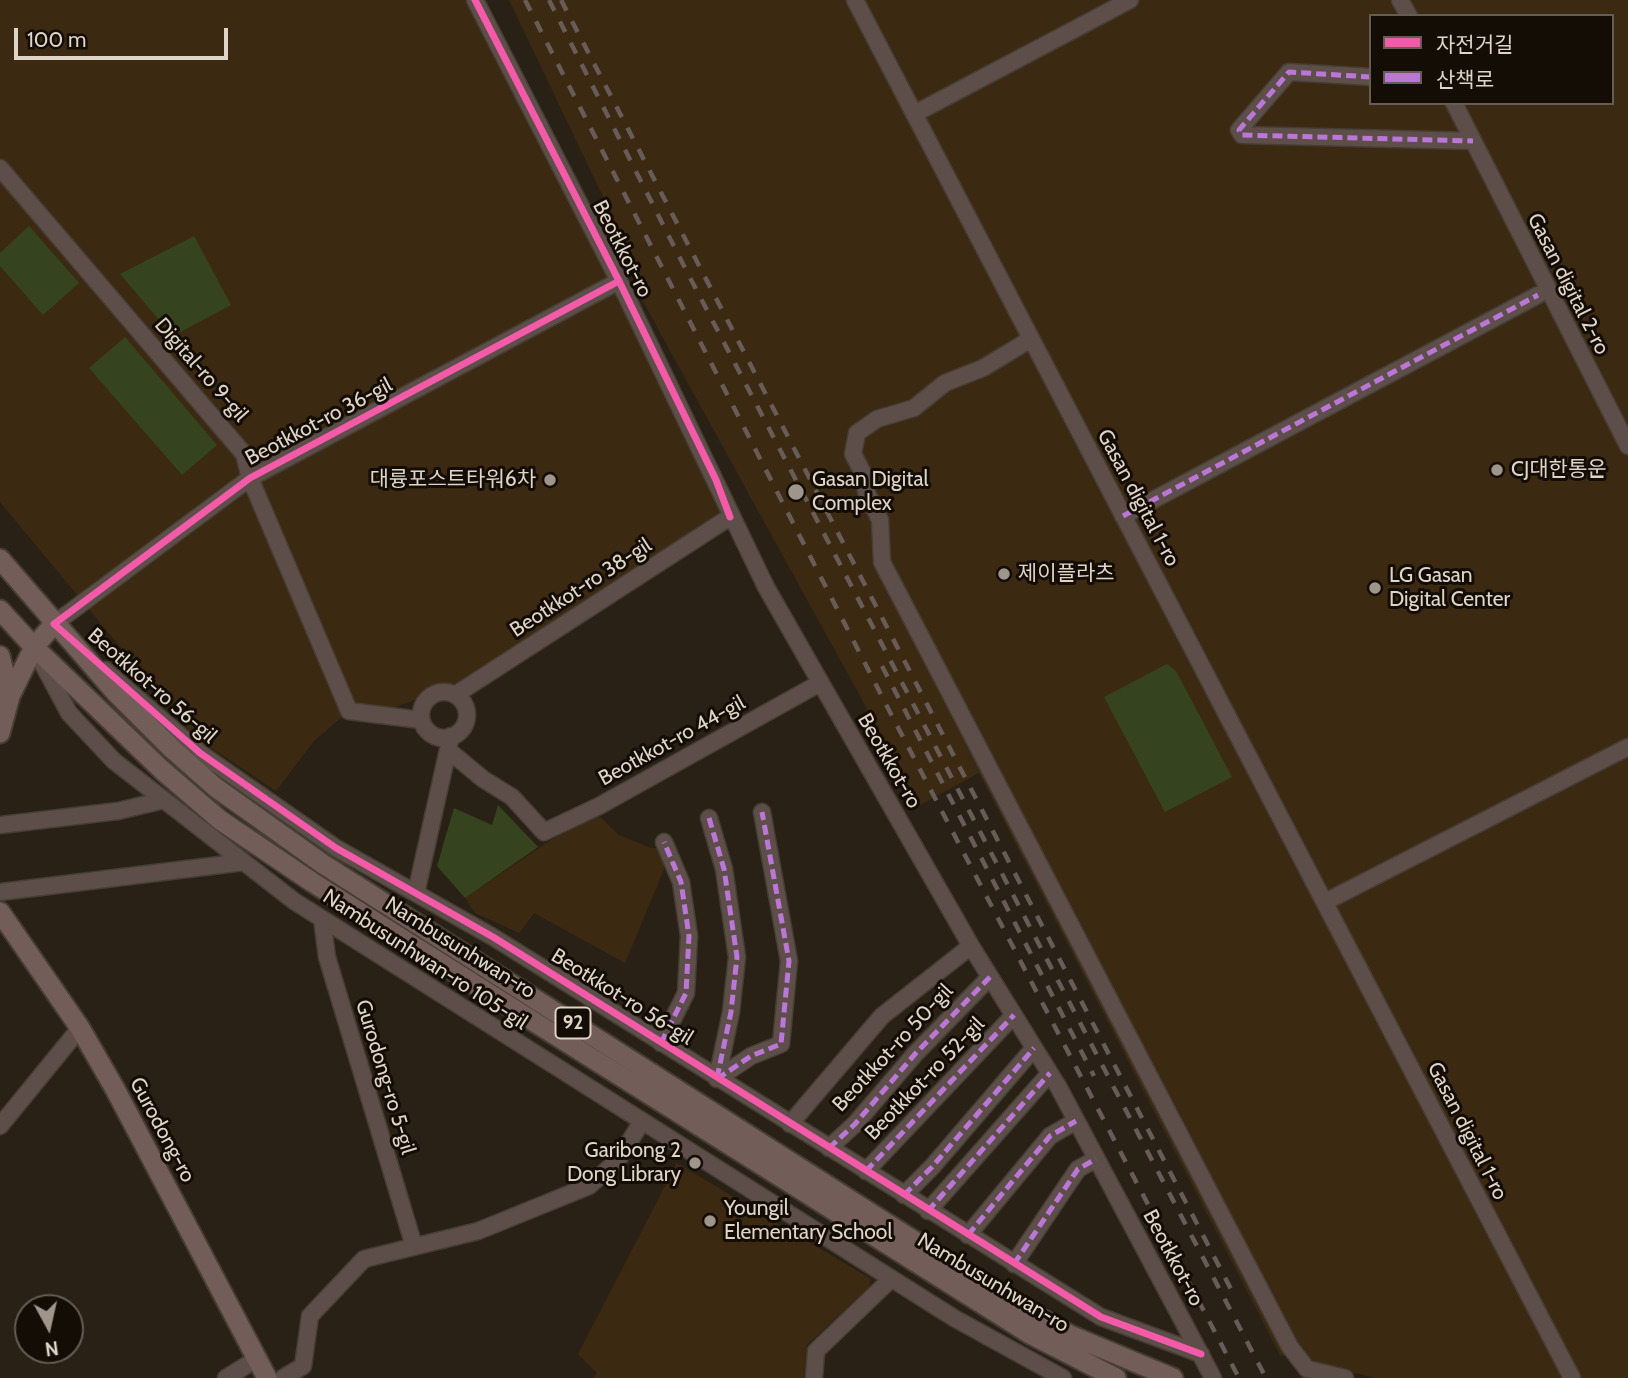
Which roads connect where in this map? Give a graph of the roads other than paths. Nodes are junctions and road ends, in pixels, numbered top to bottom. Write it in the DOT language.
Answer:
graph roads {
  1 [pos="475,0"];
  2 [pos="855,0"];
  3 [pos="1130,0"];
  4 [pos="1369,77"];
  5 [pos="1455,105"];
  6 [pos="914,114"];
  7 [pos="1473,141"];
  8 [pos="0,168"];
  9 [pos="619,281"];
  10 [pos="1538,295"];
  11 [pos="1031,339"];
  12 [pos="1628,446"];
  13 [pos="250,478"];
  14 [pos="1124,516"];
  15 [pos="730,517"];
  16 [pos="0,559"];
  17 [pos="0,610"];
  18 [pos="54,624"];
  19 [pos="34,647"];
  20 [pos="0,656"];
  21 [pos="820,683"];
  22 [pos="455,695"];
  23 [pos="10,696"];
  24 [pos="421,720"];
  25 [pos="0,733"];
  26 [pos="450,743"];
  27 [pos="1628,747"];
  28 [pos="164,800"];
  29 [pos="762,812"];
  30 [pos="709,818"];
  31 [pos="0,825"];
  32 [pos="664,842"];
  33 [pos="244,862"];
  34 [pos="0,892"];
  35 [pos="416,893"];
  36 [pos="1325,902"];
  37 [pos="0,912"];
  38 [pos="322,919"];
  39 [pos="971,946"];
  40 [pos="990,977"];
  41 [pos="1014,1015"];
  42 [pos="80,1028"];
  43 [pos="661,1043"];
  44 [pos="1034,1048"];
  45 [pos="1050,1073"];
  46 [pos="717,1079"];
  47 [pos="1076,1121"];
  48 [pos="641,1123"];
  49 [pos="790,1124"];
  50 [pos="0,1126"];
  51 [pos="828,1148"];
  52 [pos="1096,1158"];
  53 [pos="866,1171"];
  54 [pos="904,1195"];
  55 [pos="928,1211"];
  56 [pos="968,1235"];
  57 [pos="414,1246"];
  58 [pos="1014,1264"];
  59 [pos="891,1279"];
  60 [pos="1201,1354"];
  61 [pos="258,1358"];
  62 [pos="226,1378"];
  63 [pos="267,1378"];
  64 [pos="283,1378"];
  65 [pos="814,1378"];
  66 [pos="1063,1378"];
  67 [pos="1116,1378"];
  68 [pos="1173,1378"];
  69 [pos="1213,1378"];
  70 [pos="1345,1378"];
  71 [pos="1572,1378"];
  1 -- 9 [label="street, Beotkkot-ro"];
  2 -- 6 [label="street, Gasan digital 1-ro"];
  3 -- 6 [label="street"];
  4 -- 7 [label="street"];
  5 -- 7 [label="street, Gasan digital 2-ro"];
  6 -- 11 [label="street, Gasan digital 1-ro"];
  7 -- 12 [label="street, Gasan digital 2-ro"];
  8 -- 13 [label="street, Digital-ro 9-gil"];
  9 -- 13 [label="street, Beotkkot-ro 36-gil"];
  9 -- 15 [label="street, Beotkkot-ro"];
  10 -- 14 [label="street"];
  11 -- 14 [label="street, Gasan digital 1-ro"];
  11 -- 70 [label="street"];
  13 -- 18 [label="street, Beotkkot-ro 36-gil"];
  13 -- 24 [label="street, Digital-ro 9-gil"];
  14 -- 36 [label="street, Gasan digital 1-ro"];
  15 -- 21 [label="street, Beotkkot-ro"];
  15 -- 22 [label="street, Beotkkot-ro 38-gil"];
  16 -- 18 [label="main road, Nambusunhwan-ro / 92"];
  17 -- 19 [label="main road, Nambusunhwan-ro / 92"];
  18 -- 19 [label="main road"];
  18 -- 35 [label="street, Beotkkot-ro 56-gil"];
  18 -- 68 [label="main road, Nambusunhwan-ro / 92"];
  19 -- 23 [label="main road"];
  19 -- 28 [label="street, Nambusunhwan-ro 105-gil"];
  19 -- 67 [label="main road, Nambusunhwan-ro / 92"];
  20 -- 23 [label="main road"];
  21 -- 26 [label="street, Beotkkot-ro 44-gil"];
  21 -- 39 [label="street, Beotkkot-ro"];
  22 -- 24 [label="street, Beotkkot-ro 38-gil"];
  22 -- 26 [label="street"];
  23 -- 25 [label="main road"];
  24 -- 26 [label="street"];
  26 -- 35 [label="street"];
  27 -- 36 [label="street"];
  28 -- 31 [label="street"];
  28 -- 33 [label="street, Nambusunhwan-ro 105-gil"];
  29 -- 46 [label="street"];
  30 -- 46 [label="street"];
  32 -- 43 [label="street"];
  33 -- 34 [label="street"];
  33 -- 38 [label="street, Nambusunhwan-ro 105-gil"];
  35 -- 43 [label="street, Beotkkot-ro 56-gil"];
  36 -- 71 [label="street, Gasan digital 1-ro"];
  37 -- 42 [label="main road, Gurodong-ro"];
  38 -- 48 [label="street, Nambusunhwan-ro 105-gil"];
  38 -- 57 [label="street, Gurodong-ro 5-gil"];
  39 -- 40 [label="street, Beotkkot-ro"];
  39 -- 49 [label="street"];
  40 -- 41 [label="street, Beotkkot-ro"];
  40 -- 51 [label="street, Beotkkot-ro 50-gil"];
  41 -- 44 [label="street, Beotkkot-ro"];
  41 -- 53 [label="street, Beotkkot-ro 52-gil"];
  42 -- 50 [label="street"];
  42 -- 61 [label="main road, Gurodong-ro"];
  43 -- 46 [label="street, Beotkkot-ro 56-gil"];
  44 -- 45 [label="street, Beotkkot-ro"];
  44 -- 54 [label="street"];
  45 -- 47 [label="street, Beotkkot-ro"];
  45 -- 55 [label="street"];
  46 -- 49 [label="street, Beotkkot-ro 56-gil"];
  47 -- 52 [label="street, Beotkkot-ro"];
  47 -- 56 [label="street"];
  48 -- 57 [label="street"];
  48 -- 59 [label="street, Nambusunhwan-ro 105-gil"];
  49 -- 51 [label="street, Beotkkot-ro 56-gil"];
  51 -- 53 [label="street, Beotkkot-ro 56-gil"];
  52 -- 58 [label="street"];
  52 -- 60 [label="street, Beotkkot-ro"];
  53 -- 54 [label="street, Beotkkot-ro 56-gil"];
  54 -- 55 [label="street, Beotkkot-ro 56-gil"];
  55 -- 56 [label="street, Beotkkot-ro 56-gil"];
  56 -- 58 [label="street, Beotkkot-ro 56-gil"];
  57 -- 64 [label="street"];
  58 -- 60 [label="street, Beotkkot-ro 56-gil"];
  59 -- 65 [label="street"];
  59 -- 66 [label="street, Nambusunhwan-ro 105-gil"];
  60 -- 69 [label="street, Beotkkot-ro"];
  61 -- 62 [label="street"];
  61 -- 63 [label="main road, Gurodong-ro"];
}
